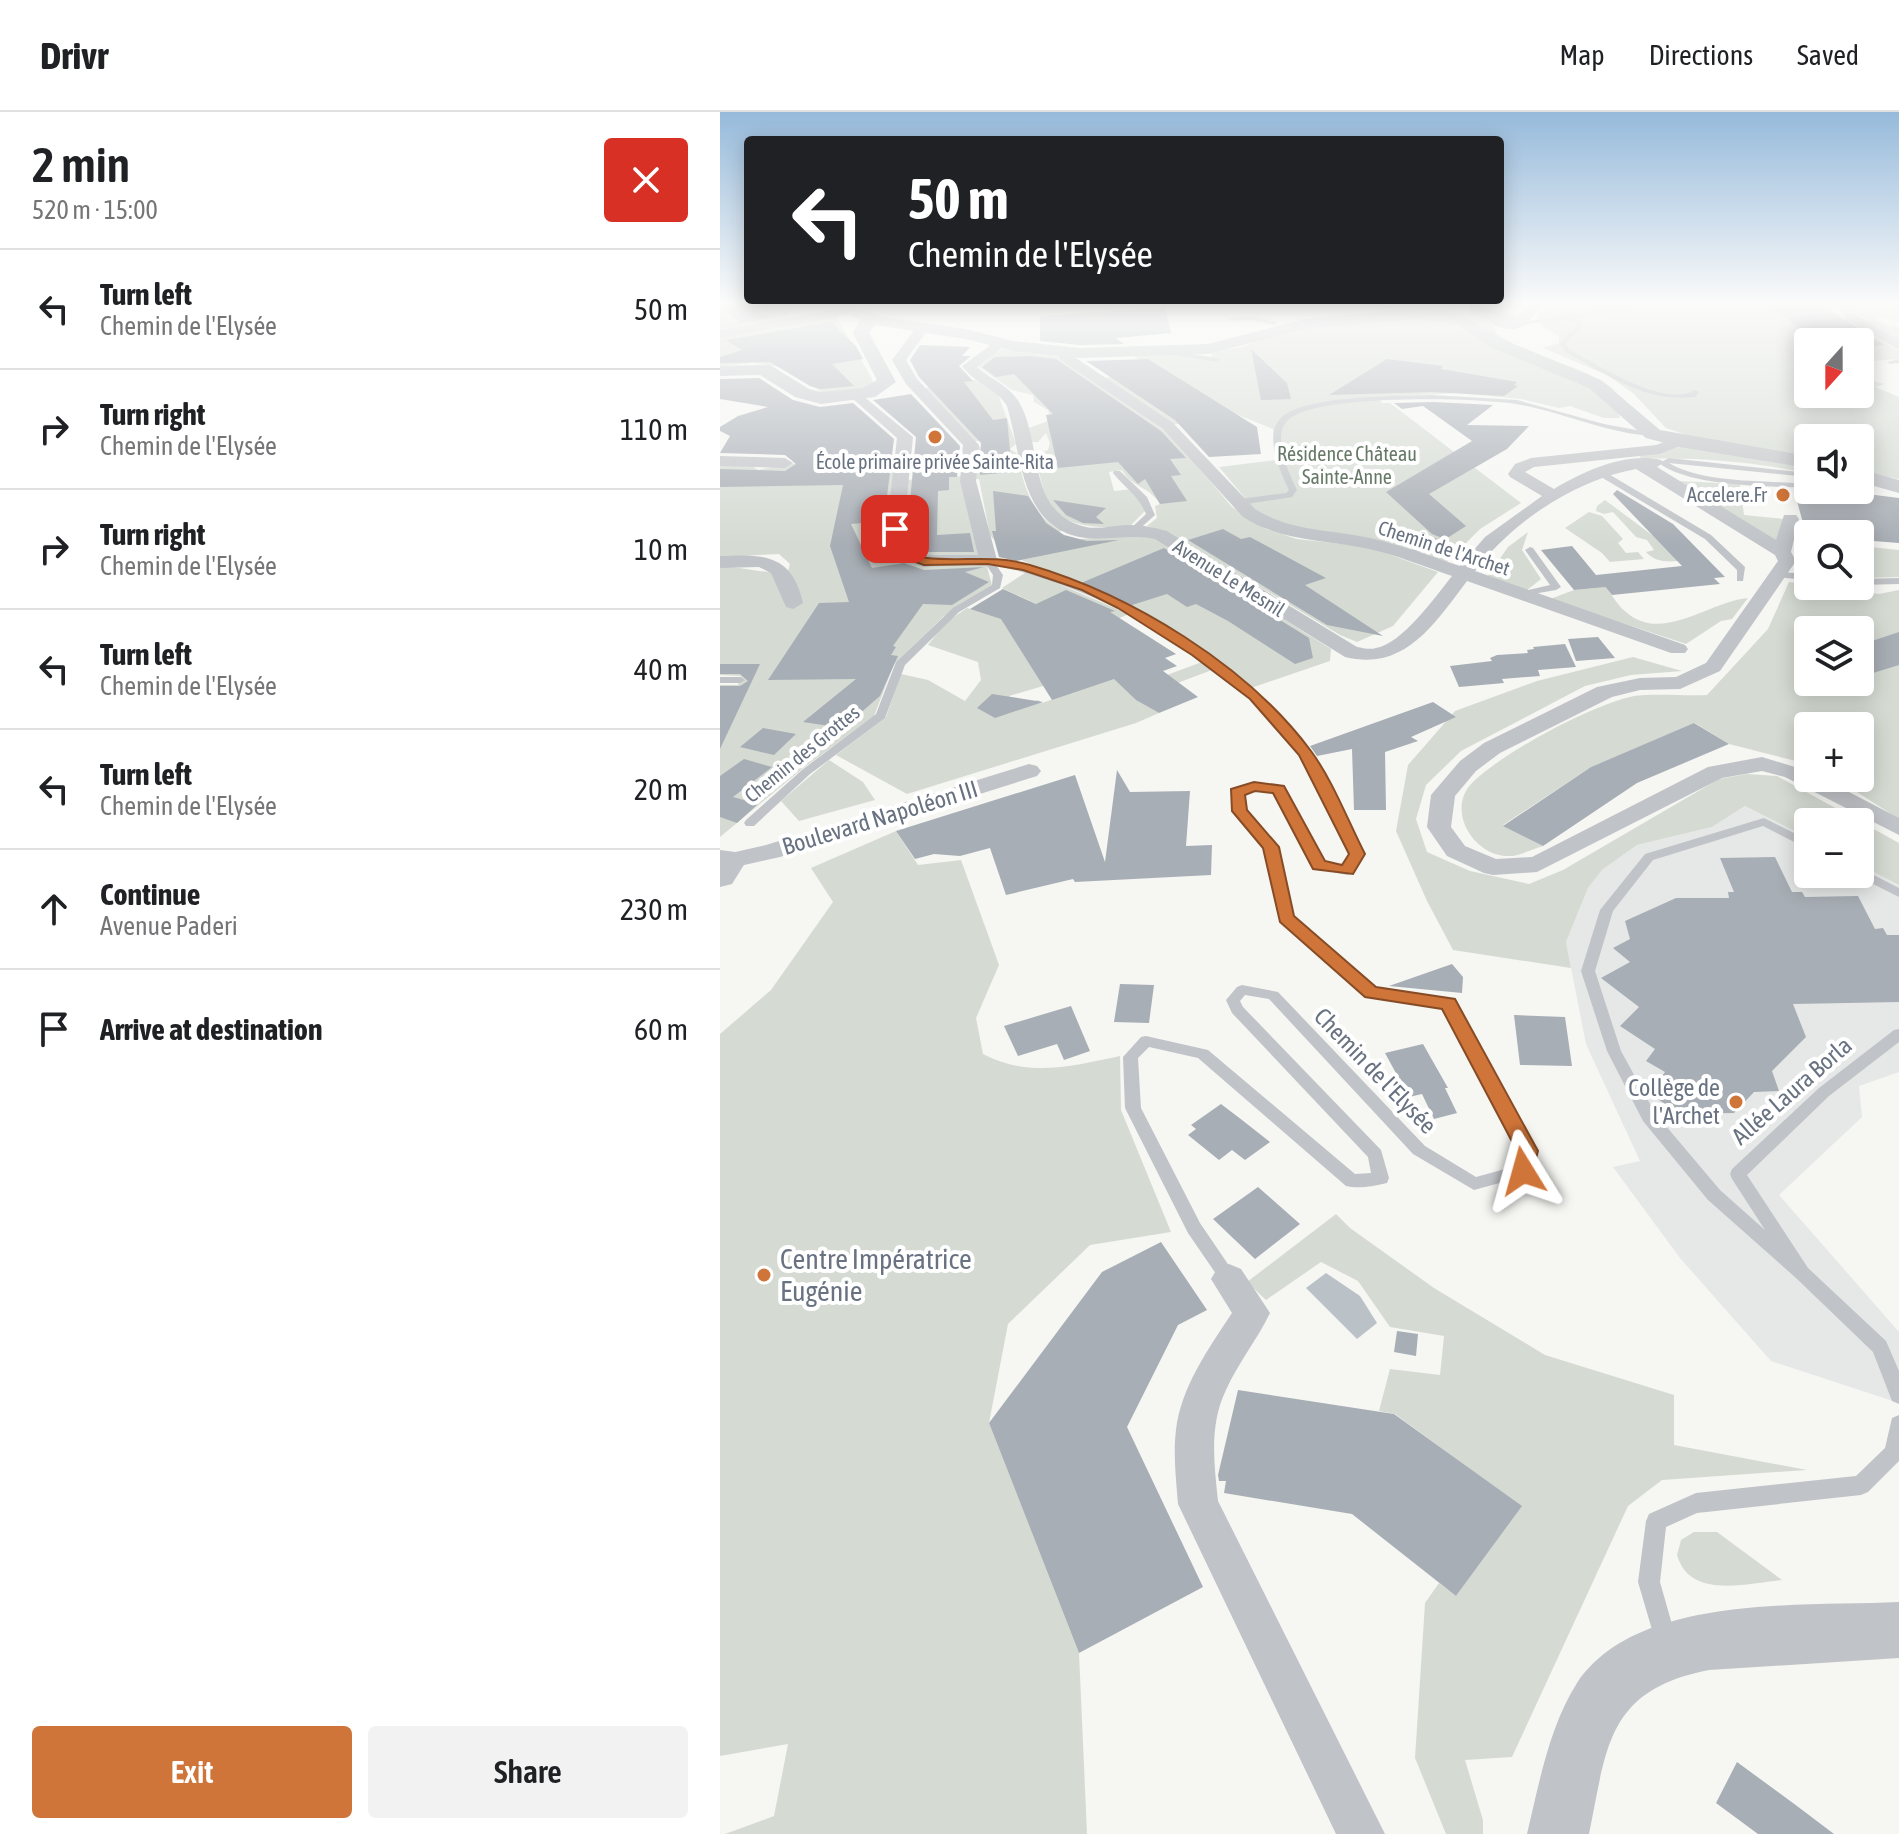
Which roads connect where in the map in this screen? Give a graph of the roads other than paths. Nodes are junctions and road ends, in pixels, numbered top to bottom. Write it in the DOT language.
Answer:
graph roads {
  1 [pos="792,385"];
  2 [pos="882,385"];
  3 [pos="915,385"];
  4 [pos="995,385"];
  5 [pos="1108,385"];
  6 [pos="1597,385"];
  7 [pos="1614,385"];
  8 [pos="1633,385"];
  9 [pos="1695,392"];
  10 [pos="857,395"];
  11 [pos="1531,399"];
  12 [pos="1650,431"];
  13 [pos="1680,441"];
  14 [pos="1620,459"];
  15 [pos="1794,460"];
  16 [pos="720,461"];
  17 [pos="785,463"];
  18 [pos="1638,463"];
  19 [pos="1663,463"];
  20 [pos="1599,472"];
  21 [pos="1117,473"];
  22 [pos="1794,473"];
  23 [pos="1874,479"];
  24 [pos="1794,485"];
  25 [pos="1899,487"];
  26 [pos="1553,495"];
  27 [pos="1240,502"];
  28 [pos="1790,519"];
  29 [pos="1133,530"];
  30 [pos="1435,539"];
  31 [pos="1530,550"];
  32 [pos="1782,552"];
  33 [pos="1406,556"];
  34 [pos="988,560"];
  35 [pos="720,562"];
  36 [pos="1767,573"];
  37 [pos="1794,576"];
  38 [pos="1740,579"];
  39 [pos="1899,581"];
  40 [pos="1874,582"];
  41 [pos="1519,595"];
  42 [pos="793,603"];
  43 [pos="1678,649"];
  44 [pos="720,680"];
  45 [pos="740,680"];
  46 [pos="1029,771"];
  47 [pos="750,823"];
  48 [pos="1899,828"];
  49 [pos="1794,838"];
  50 [pos="724,866"];
  51 [pos="1874,880"];
  52 [pos="1899,893"];
  53 [pos="1899,1034"];
  54 [pos="1802,1273"];
  55 [pos="1229,1279"];
  56 [pos="1899,1395"];
  57 [pos="1899,1424"];
  58 [pos="1899,1630"];
  59 [pos="1668,1650"];
  60 [pos="1361,1834"];
  61 [pos="1558,1834"];
  1 -- 10 [label="street"];
  2 -- 10 [label="street"];
  3 -- 34 [label="street, Chemin des Grottes"];
  4 -- 29 [label="street, Avenue Le Mesnil"];
  5 -- 27 [label="street, Chemin de l'Archet"];
  6 -- 12 [label="street"];
  7 -- 12 [label="street"];
  8 -- 9 [label="lane"];
  10 -- 34 [label="street"];
  11 -- 12 [label="lane"];
  12 -- 13 [label="street"];
  12 -- 14 [label="street"];
  12 -- 27 [label="lane"];
  13 -- 14 [label="street"];
  13 -- 15 [label="street"];
  14 -- 18 [label="street"];
  14 -- 20 [label="street"];
  14 -- 26 [label="street"];
  14 -- 36 [label="street"];
  16 -- 17 [label="street"];
  18 -- 19 [label="street"];
  18 -- 32 [label="street"];
  19 -- 22 [label="lane"];
  19 -- 24 [label="lane"];
  20 -- 26 [label="street"];
  20 -- 38 [label="lane"];
  21 -- 29 [label="lane"];
  23 -- 25 [label="street"];
  26 -- 29 [label="street, Avenue Le Mesnil"];
  27 -- 33 [label="street, Chemin de l'Archet"];
  28 -- 32 [label="street"];
  30 -- 33 [label="lane"];
  31 -- 41 [label="lane"];
  32 -- 36 [label="street"];
  33 -- 41 [label="street, Chemin de l'Archet"];
  34 -- 47 [label="lane, Chemin des Grottes"];
  34 -- 55 [label="lane, Chemin de l'Elysée"];
  35 -- 42 [label="street"];
  36 -- 37 [label="lane"];
  36 -- 48 [label="street"];
  39 -- 40 [label="lane"];
  41 -- 43 [label="street, Chemin de l'Archet"];
  44 -- 45 [label="lane"];
  46 -- 50 [label="street, Boulevard Napoléon III"];
  49 -- 54 [label="lane, Allée Laura Borla"];
  51 -- 52 [label="lane"];
  53 -- 54 [label="lane, Allée Laura Borla"];
  54 -- 56 [label="lane, Allée Laura Borla"];
  55 -- 60 [label="street"];
  57 -- 59 [label="lane"];
  58 -- 59 [label="street"];
  59 -- 61 [label="street"];
}
